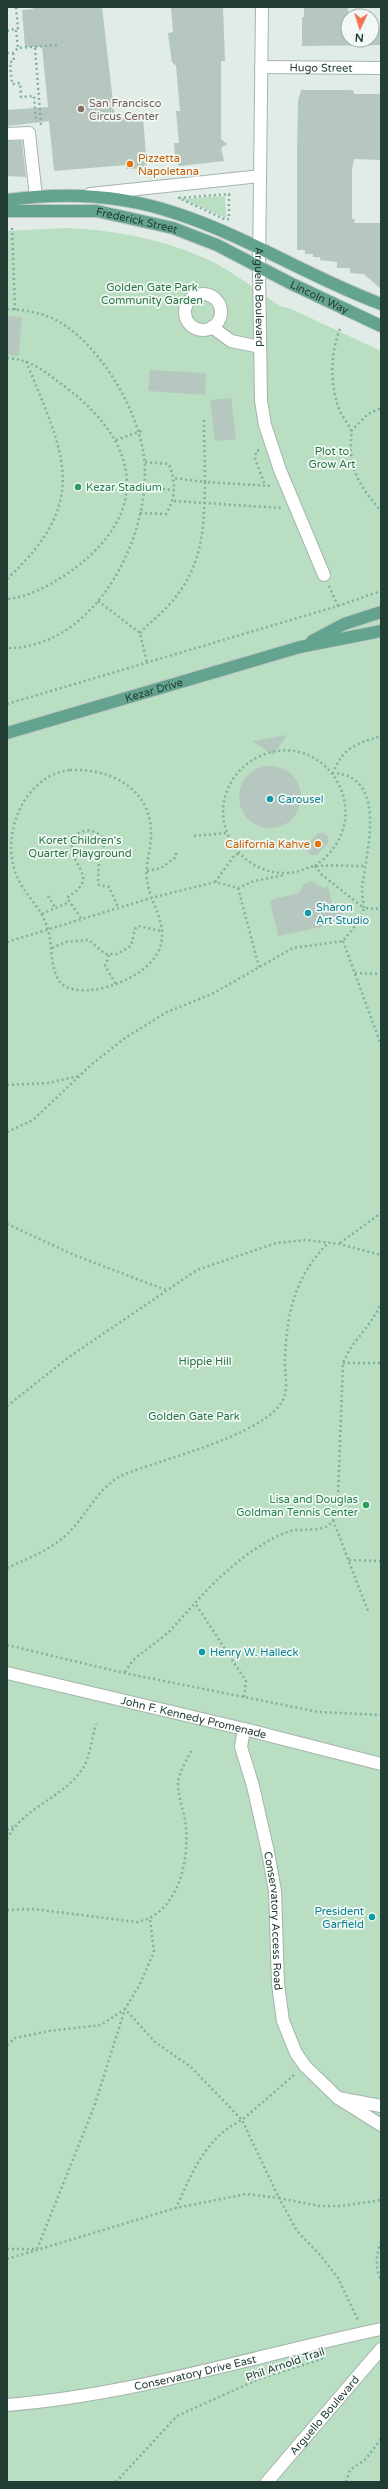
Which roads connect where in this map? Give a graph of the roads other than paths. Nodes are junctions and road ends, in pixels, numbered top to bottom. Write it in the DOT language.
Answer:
graph roads {
  1 [pos="262,7"];
  2 [pos="261,66"];
  3 [pos="381,68"];
  4 [pos="7,134"];
  5 [pos="260,176"];
  6 [pos="73,196"];
  7 [pos="36,197"];
  8 [pos="7,200"];
  9 [pos="7,211"];
  10 [pos="259,248"];
  11 [pos="259,266"];
  12 [pos="381,304"];
  13 [pos="381,326"];
  14 [pos="212,327"];
  15 [pos="260,347"];
  16 [pos="324,575"];
  17 [pos="381,612"];
  18 [pos="381,631"];
  19 [pos="300,647"];
  20 [pos="7,733"];
  21 [pos="7,1673"];
  22 [pos="244,1729"];
  23 [pos="381,1764"];
  24 [pos="338,2098"];
  25 [pos="381,2106"];
  26 [pos="381,2125"];
  27 [pos="381,2329"];
  28 [pos="381,2349"];
  29 [pos="7,2405"];
  30 [pos="268,2482"];
  1 -- 2 [label="street, Arguello Boulevard"];
  2 -- 3 [label="street, Hugo Street"];
  2 -- 5 [label="street, Arguello Boulevard"];
  4 -- 7 [label="street"];
  5 -- 6 [label="street, Frederick Street"];
  5 -- 10 [label="street, Arguello Boulevard"];
  6 -- 7 [label="main road, Frederick Street"];
  6 -- 10 [label="main road, Frederick Street"];
  7 -- 8 [label="main road, Frederick Street"];
  9 -- 11 [label="main road, Frederick Street"];
  10 -- 11 [label="street, Arguello Boulevard"];
  10 -- 12 [label="main road, Lincoln Way"];
  11 -- 13 [label="main road, Lincoln Way"];
  11 -- 15 [label="street, Arguello Boulevard"];
  14 -- 15 [label="street"];
  15 -- 16 [label="street, Arguello Boulevard"];
  17 -- 19 [label="main road, Kezar Drive"];
  18 -- 19 [label="main road, Kezar Drive"];
  19 -- 20 [label="main road, Kezar Drive"];
  21 -- 22 [label="street, John F. Kennedy Promenade"];
  22 -- 23 [label="street, John F. Kennedy Promenade"];
  22 -- 24 [label="street, Conservatory Access Road"];
  24 -- 25 [label="street"];
  24 -- 26 [label="street, Conservatory Access Road"];
  27 -- 29 [label="street, Conservatory Drive East"];
  28 -- 30 [label="street, Arguello Boulevard"];
}
